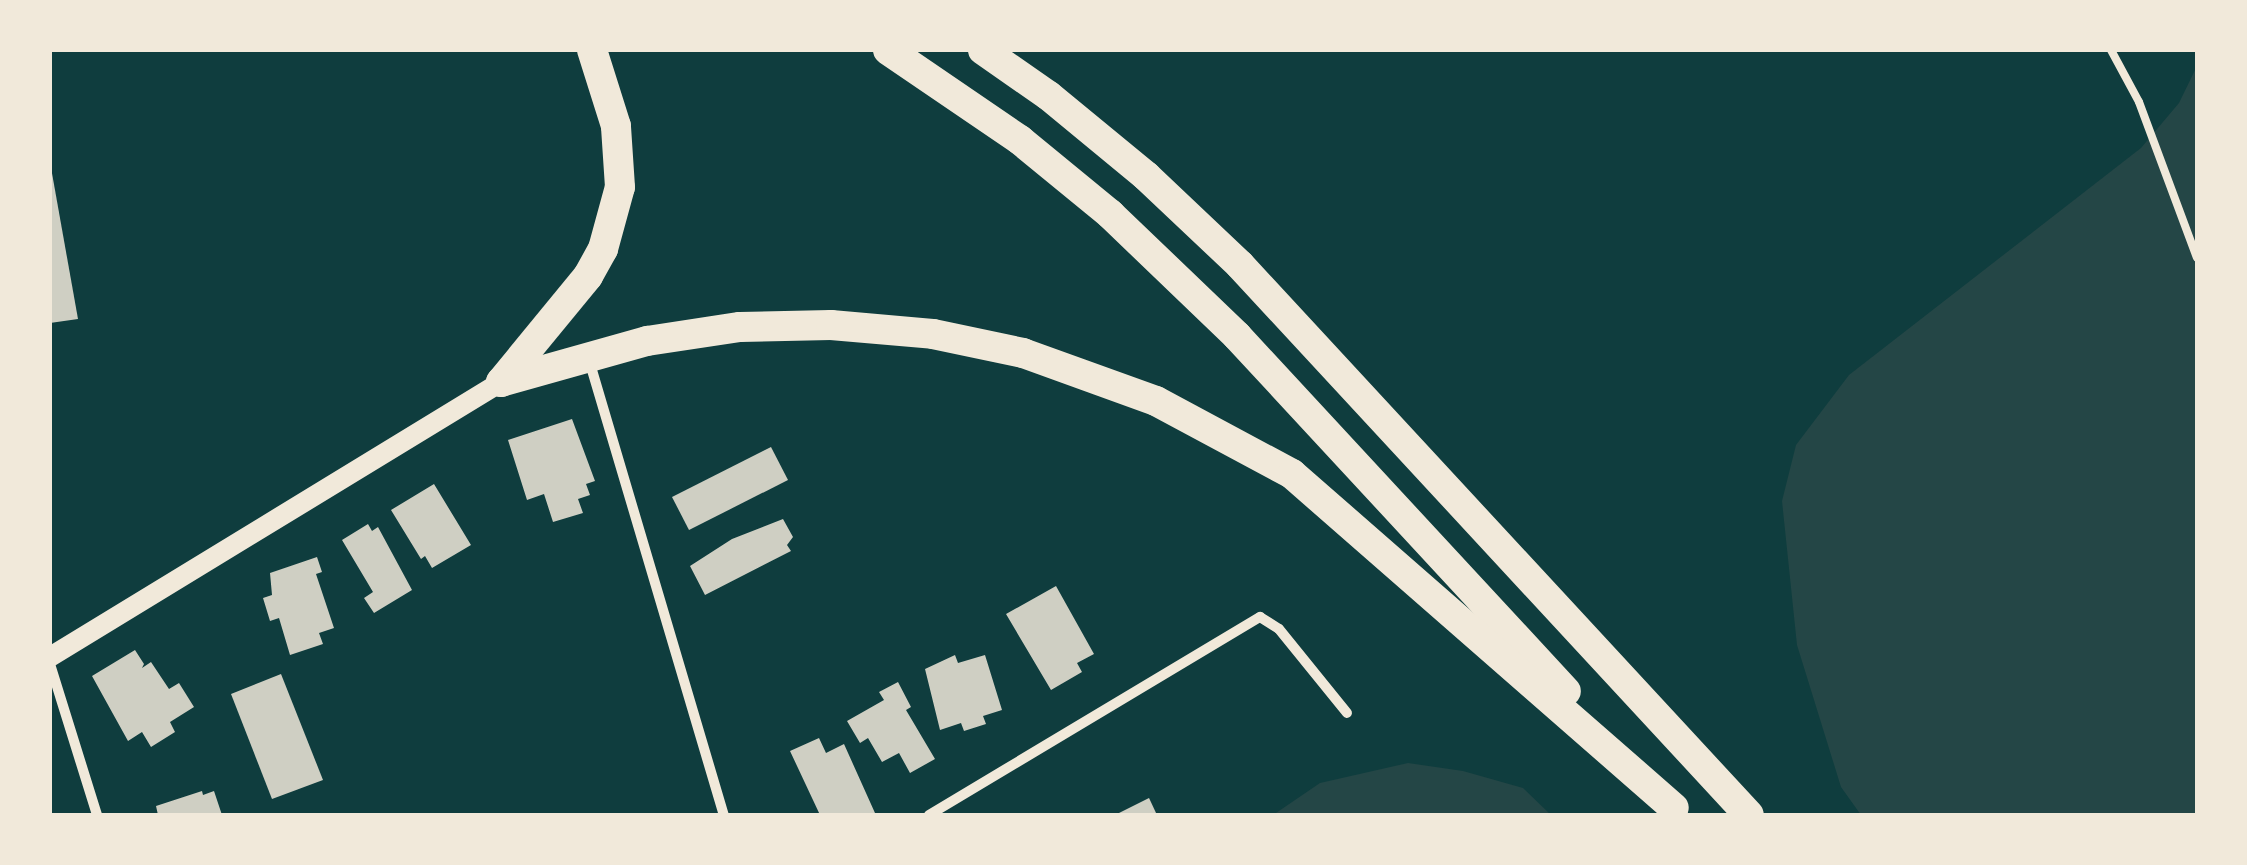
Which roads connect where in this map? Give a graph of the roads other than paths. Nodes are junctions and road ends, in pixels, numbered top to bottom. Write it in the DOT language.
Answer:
graph roads {
  1 [pos="592,50"];
  2 [pos="888,50"];
  3 [pos="983,50"];
  4 [pos="2112,50"];
  5 [pos="2197,258"];
  6 [pos="589,360"];
  7 [pos="501,382"];
  8 [pos="50,660"];
  9 [pos="1347,713"];
  10 [pos="1677,812"];
  11 [pos="96,815"];
  12 [pos="724,815"];
  13 [pos="929,815"];
  14 [pos="1750,815"];
  1 -- 7 [label="highway"];
  2 -- 10 [label="highway"];
  3 -- 14 [label="highway"];
  4 -- 5 [label="lane"];
  6 -- 7 [label="highway"];
  6 -- 10 [label="highway"];
  6 -- 12 [label="street"];
  7 -- 8 [label="main road"];
  8 -- 11 [label="street"];
  9 -- 13 [label="street"];
}
